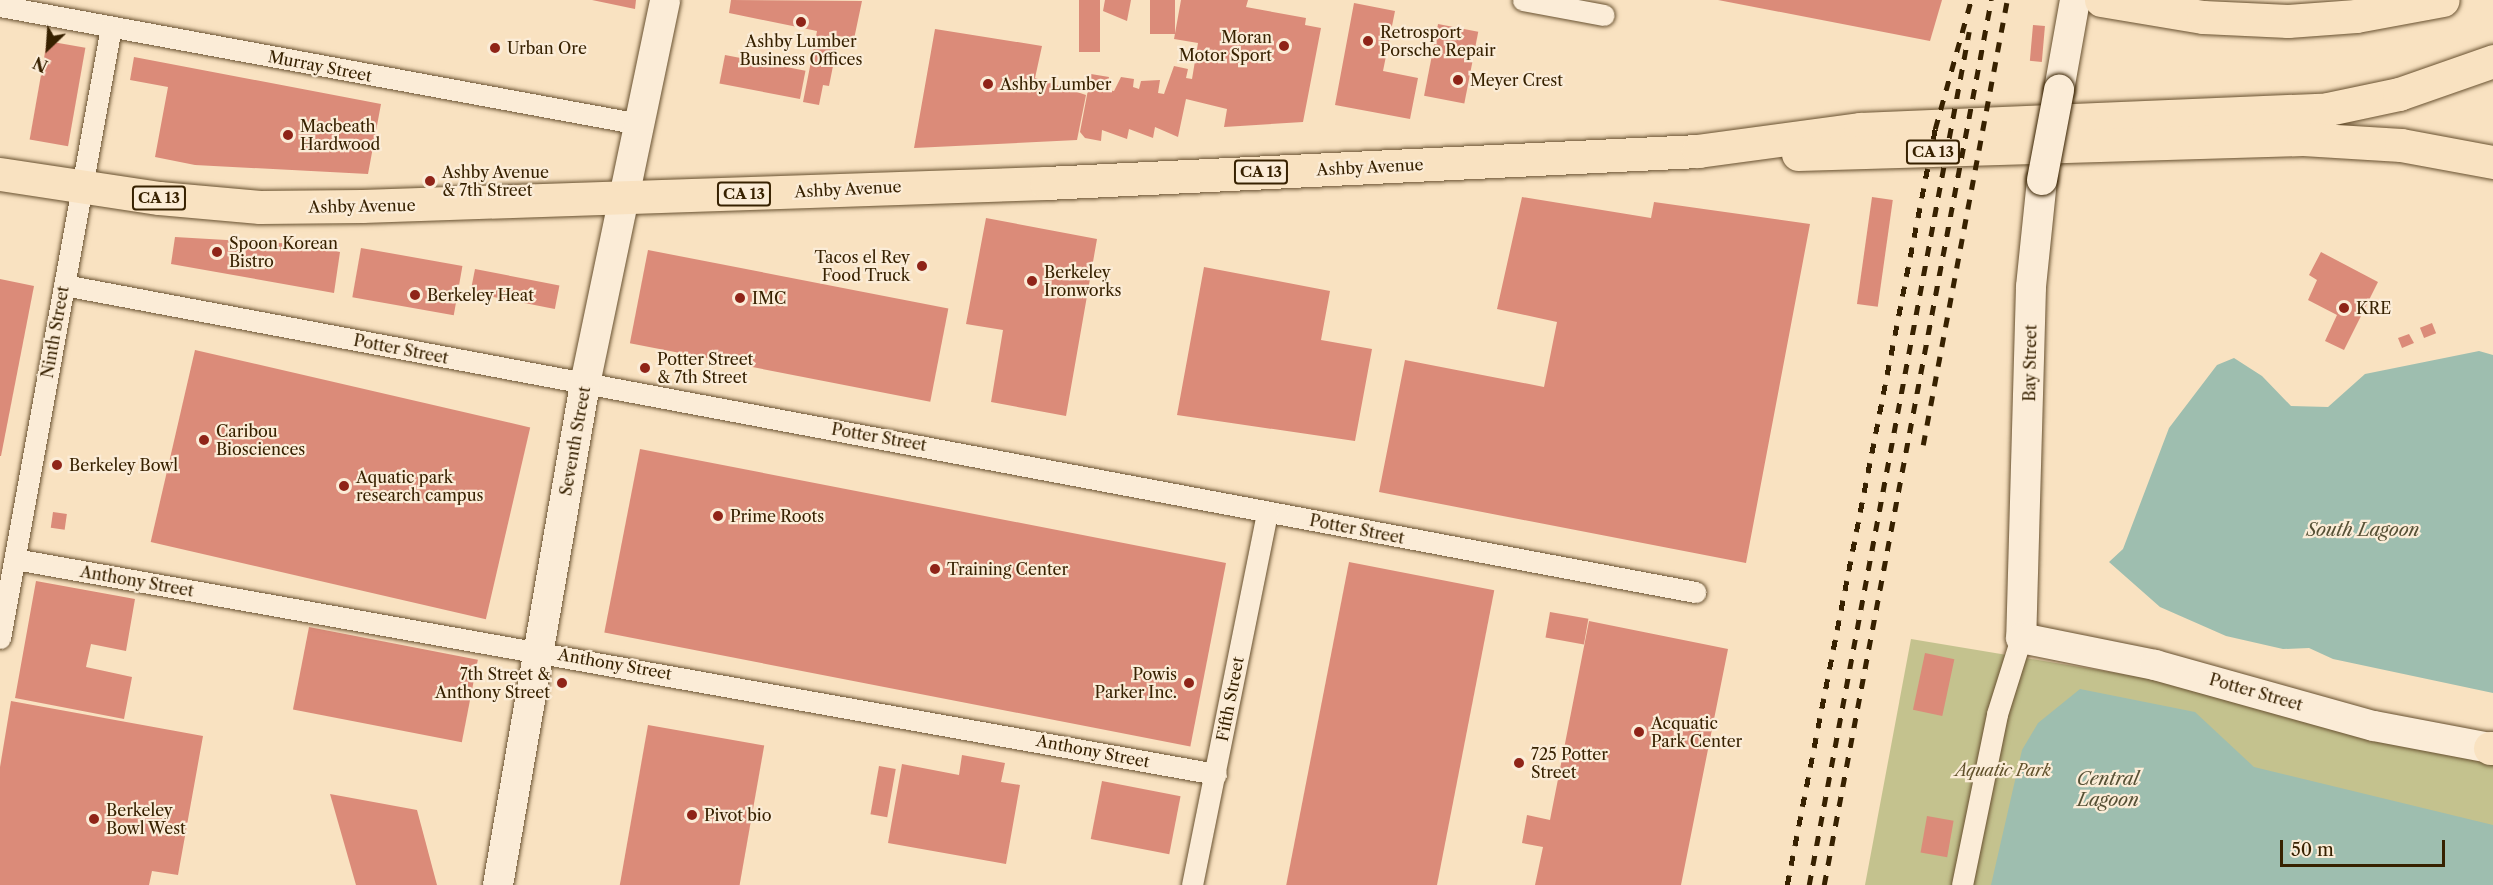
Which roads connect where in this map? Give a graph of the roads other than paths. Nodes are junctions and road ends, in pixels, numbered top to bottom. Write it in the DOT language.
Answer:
graph roads {
  1 [pos="665,0"];
  2 [pos="1523,0"];
  3 [pos="2075,0"];
  4 [pos="2101,0"];
  5 [pos="2443,0"];
  6 [pos="0,6"];
  7 [pos="1604,15"];
  8 [pos="111,27"];
  9 [pos="2493,45"];
  10 [pos="2493,61"];
  11 [pos="2166,116"];
  12 [pos="640,124"];
  13 [pos="2304,139"];
  14 [pos="1698,151"];
  15 [pos="2493,162"];
  16 [pos="0,174"];
  17 [pos="2493,175"];
  18 [pos="80,189"];
  19 [pos="624,199"];
  20 [pos="64,285"];
  21 [pos="585,384"];
  22 [pos="1267,513"];
  23 [pos="15,559"];
  24 [pos="1695,592"];
  25 [pos="0,638"];
  26 [pos="2021,638"];
  27 [pos="538,652"];
  28 [pos="2492,748"];
  29 [pos="1216,774"];
  30 [pos="498,885"];
  31 [pos="1192,885"];
  32 [pos="1962,885"];
  1 -- 12 [label="street, Seventh Street"];
  2 -- 7 [label="street"];
  3 -- 26 [label="street, Bay Street, bridge"];
  4 -- 5 [label="main road"];
  6 -- 8 [label="street, Murray Street"];
  8 -- 12 [label="street, Murray Street"];
  8 -- 18 [label="street, Ninth Street"];
  9 -- 11 [label="main road"];
  10 -- 11 [label="main road, CA 13"];
  11 -- 14 [label="main road, CA 13"];
  12 -- 19 [label="street, Seventh Street"];
  13 -- 14 [label="main road, CA 13"];
  13 -- 15 [label="main road, CA 13"];
  13 -- 17 [label="main road"];
  14 -- 19 [label="main road, Ashby Avenue / CA 13"];
  16 -- 18 [label="main road, Ashby Avenue / CA 13"];
  18 -- 19 [label="main road, Ashby Avenue / CA 13"];
  18 -- 20 [label="street, Ninth Street"];
  19 -- 21 [label="street, Seventh Street"];
  20 -- 21 [label="street, Potter Street"];
  20 -- 23 [label="street, Ninth Street"];
  21 -- 22 [label="street, Potter Street"];
  21 -- 27 [label="street, Seventh Street"];
  22 -- 24 [label="street, Potter Street"];
  22 -- 29 [label="street, Fifth Street"];
  23 -- 25 [label="street, Ninth Street"];
  23 -- 27 [label="street, Anthony Street"];
  26 -- 28 [label="street, Potter Street"];
  26 -- 32 [label="street"];
  27 -- 29 [label="street, Anthony Street"];
  27 -- 30 [label="street, Seventh Street"];
  29 -- 31 [label="street, Fifth Street"];
}
